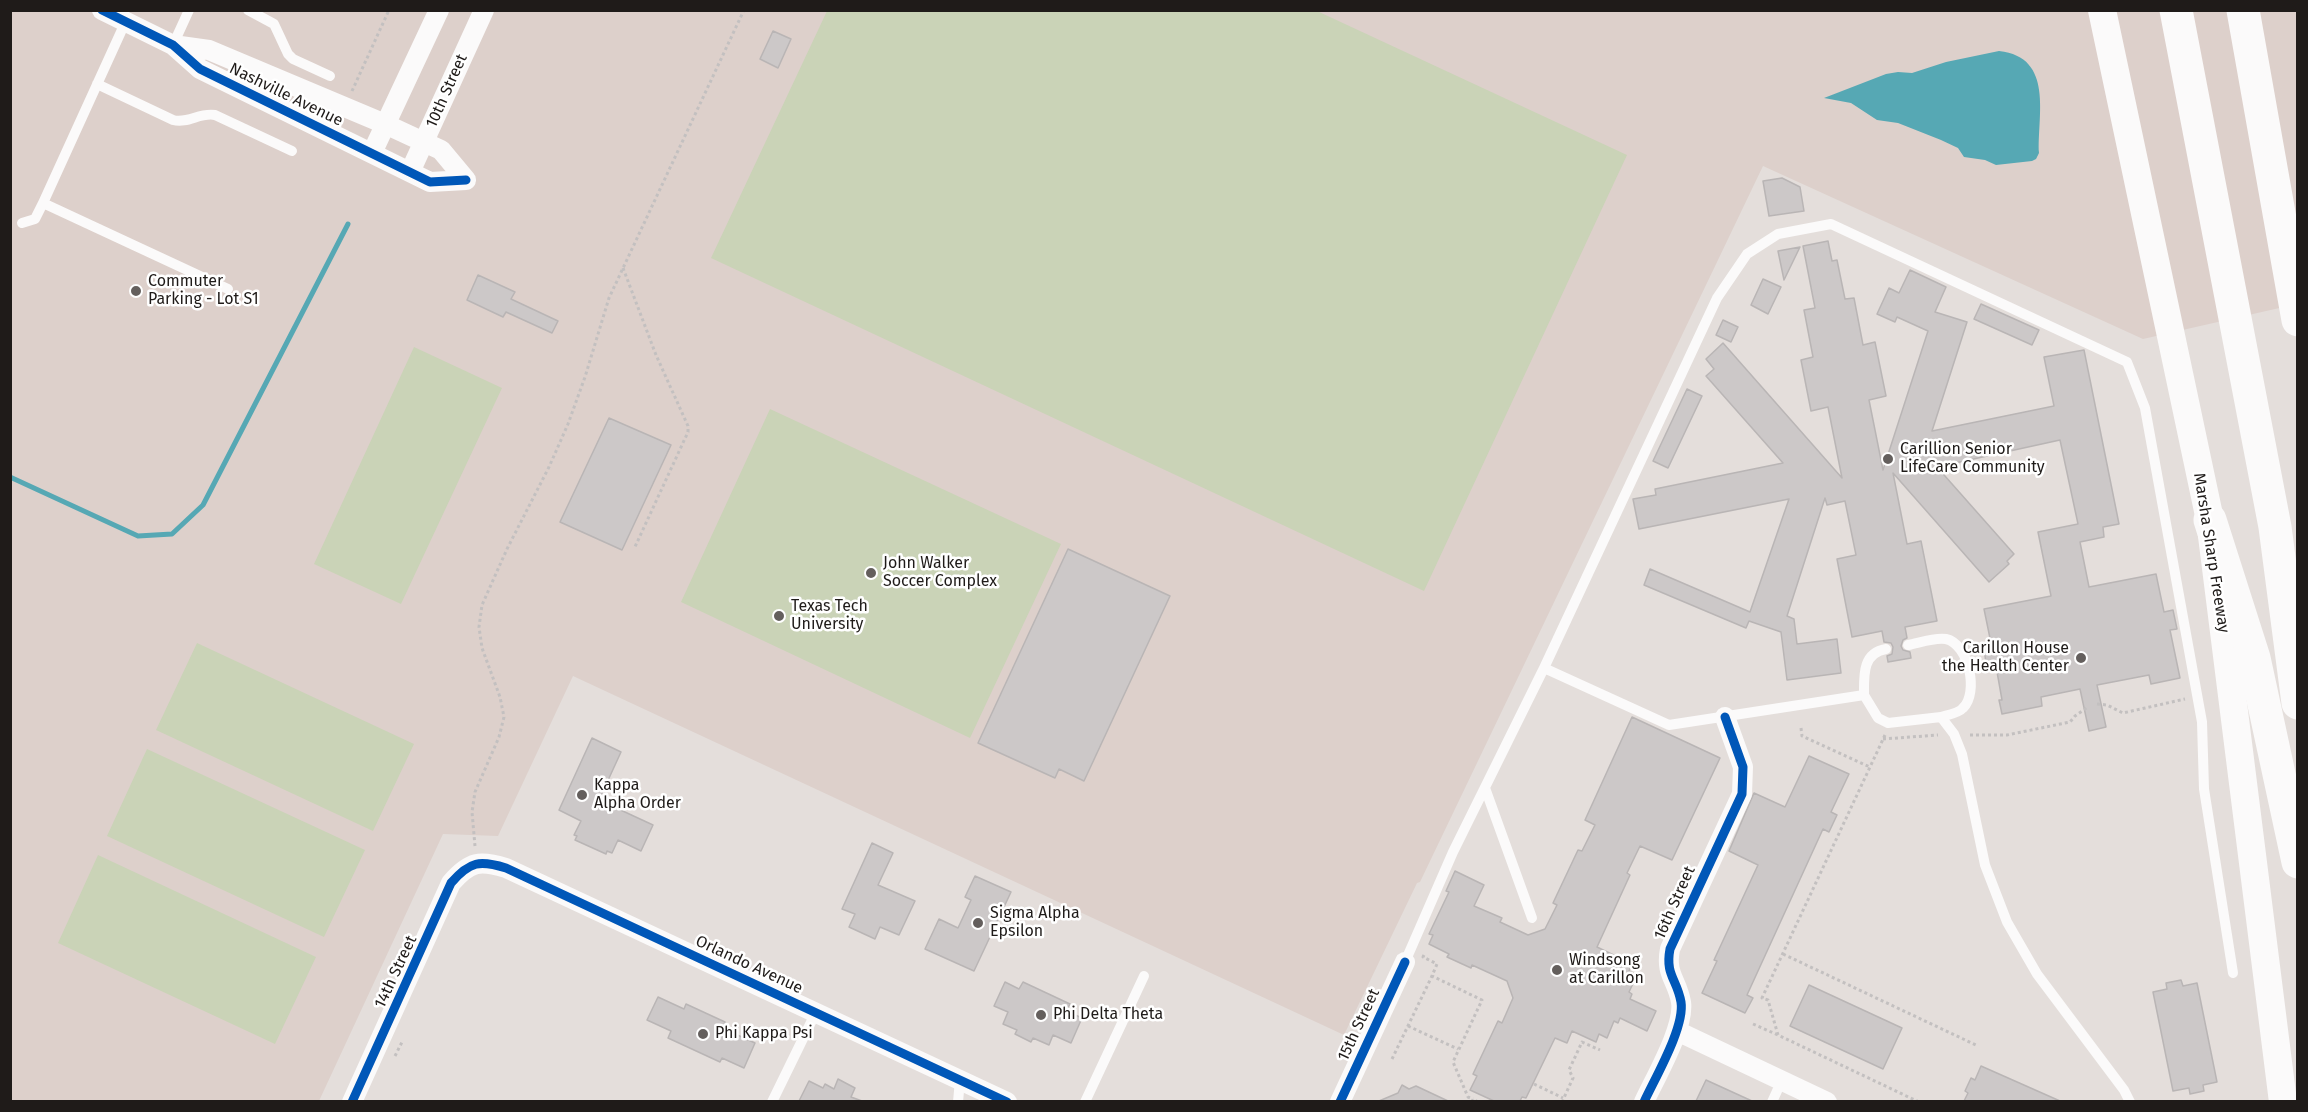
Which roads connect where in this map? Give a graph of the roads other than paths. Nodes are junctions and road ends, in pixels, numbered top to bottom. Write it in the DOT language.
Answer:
graph roads {
  1 [pos="102,10"];
  2 [pos="189,10"];
  3 [pos="248,10"];
  4 [pos="438,10"];
  5 [pos="484,10"];
  6 [pos="2102,10"];
  7 [pos="2176,10"];
  8 [pos="2243,10"];
  9 [pos="126,23"];
  10 [pos="173,45"];
  11 [pos="2252,54"];
  12 [pos="330,76"];
  13 [pos="97,84"];
  14 [pos="385,124"];
  15 [pos="424,142"];
  16 [pos="292,151"];
  17 [pos="372,153"];
  18 [pos="410,172"];
  19 [pos="43,203"];
  20 [pos="2298,216"];
  21 [pos="22,223"];
  22 [pos="228,289"];
  23 [pos="2298,320"];
  24 [pos="2210,520"];
  25 [pos="1908,645"];
  26 [pos="1886,649"];
  27 [pos="1544,668"];
  28 [pos="1864,695"];
  29 [pos="2298,703"];
  30 [pos="1725,717"];
  31 [pos="1941,717"];
  32 [pos="1485,788"];
  33 [pos="2298,862"];
  34 [pos="476,863"];
  35 [pos="1532,918"];
  36 [pos="1405,962"];
  37 [pos="2233,973"];
  38 [pos="1144,976"];
  39 [pos="816,1012"];
  40 [pos="1677,1031"];
  41 [pos="960,1080"];
  42 [pos="1782,1080"];
  43 [pos="352,1101"];
  44 [pos="772,1101"];
  45 [pos="958,1101"];
  46 [pos="1007,1101"];
  47 [pos="1084,1101"];
  48 [pos="1340,1101"];
  49 [pos="1644,1101"];
  50 [pos="1772,1101"];
  51 [pos="1827,1101"];
  52 [pos="2130,1101"];
  53 [pos="2283,1101"];
  1 -- 9 [label="street, Nashville Avenue"];
  2 -- 10 [label="lane"];
  3 -- 12 [label="lane"];
  4 -- 14 [label="street"];
  5 -- 15 [label="street, 10th Street"];
  6 -- 24 [label="main road, Marsha Sharp Freeway"];
  7 -- 29 [label="highway"];
  8 -- 11 [label="highway"];
  9 -- 10 [label="street, Nashville Avenue"];
  9 -- 13 [label="lane"];
  10 -- 14 [label="street, Nashville Avenue"];
  10 -- 17 [label="street, Nashville Avenue"];
  11 -- 20 [label="highway"];
  11 -- 23 [label="highway"];
  13 -- 16 [label="lane"];
  13 -- 19 [label="lane"];
  14 -- 15 [label="street, Nashville Avenue"];
  14 -- 17 [label="street"];
  15 -- 18 [label="street, 10th Street"];
  15 -- 18 [label="street, Nashville Avenue"];
  17 -- 18 [label="street, Nashville Avenue"];
  19 -- 21 [label="lane"];
  19 -- 22 [label="lane"];
  24 -- 33 [label="highway"];
  24 -- 53 [label="main road, Marsha Sharp Freeway"];
  25 -- 31 [label="lane"];
  26 -- 28 [label="lane"];
  27 -- 30 [label="lane"];
  27 -- 32 [label="lane"];
  27 -- 37 [label="lane"];
  28 -- 30 [label="lane"];
  28 -- 31 [label="lane"];
  30 -- 40 [label="street, 16th Street"];
  31 -- 52 [label="lane"];
  32 -- 35 [label="lane"];
  32 -- 36 [label="lane"];
  34 -- 39 [label="street, Orlando Avenue"];
  34 -- 43 [label="street, 14th Street"];
  36 -- 48 [label="street, 15th Street"];
  38 -- 47 [label="lane"];
  39 -- 41 [label="street, Orlando Avenue"];
  39 -- 44 [label="lane"];
  40 -- 42 [label="street"];
  40 -- 49 [label="street, 16th Street"];
  41 -- 45 [label="lane"];
  41 -- 46 [label="street, Orlando Avenue"];
  42 -- 50 [label="lane"];
  42 -- 51 [label="street"];
}
